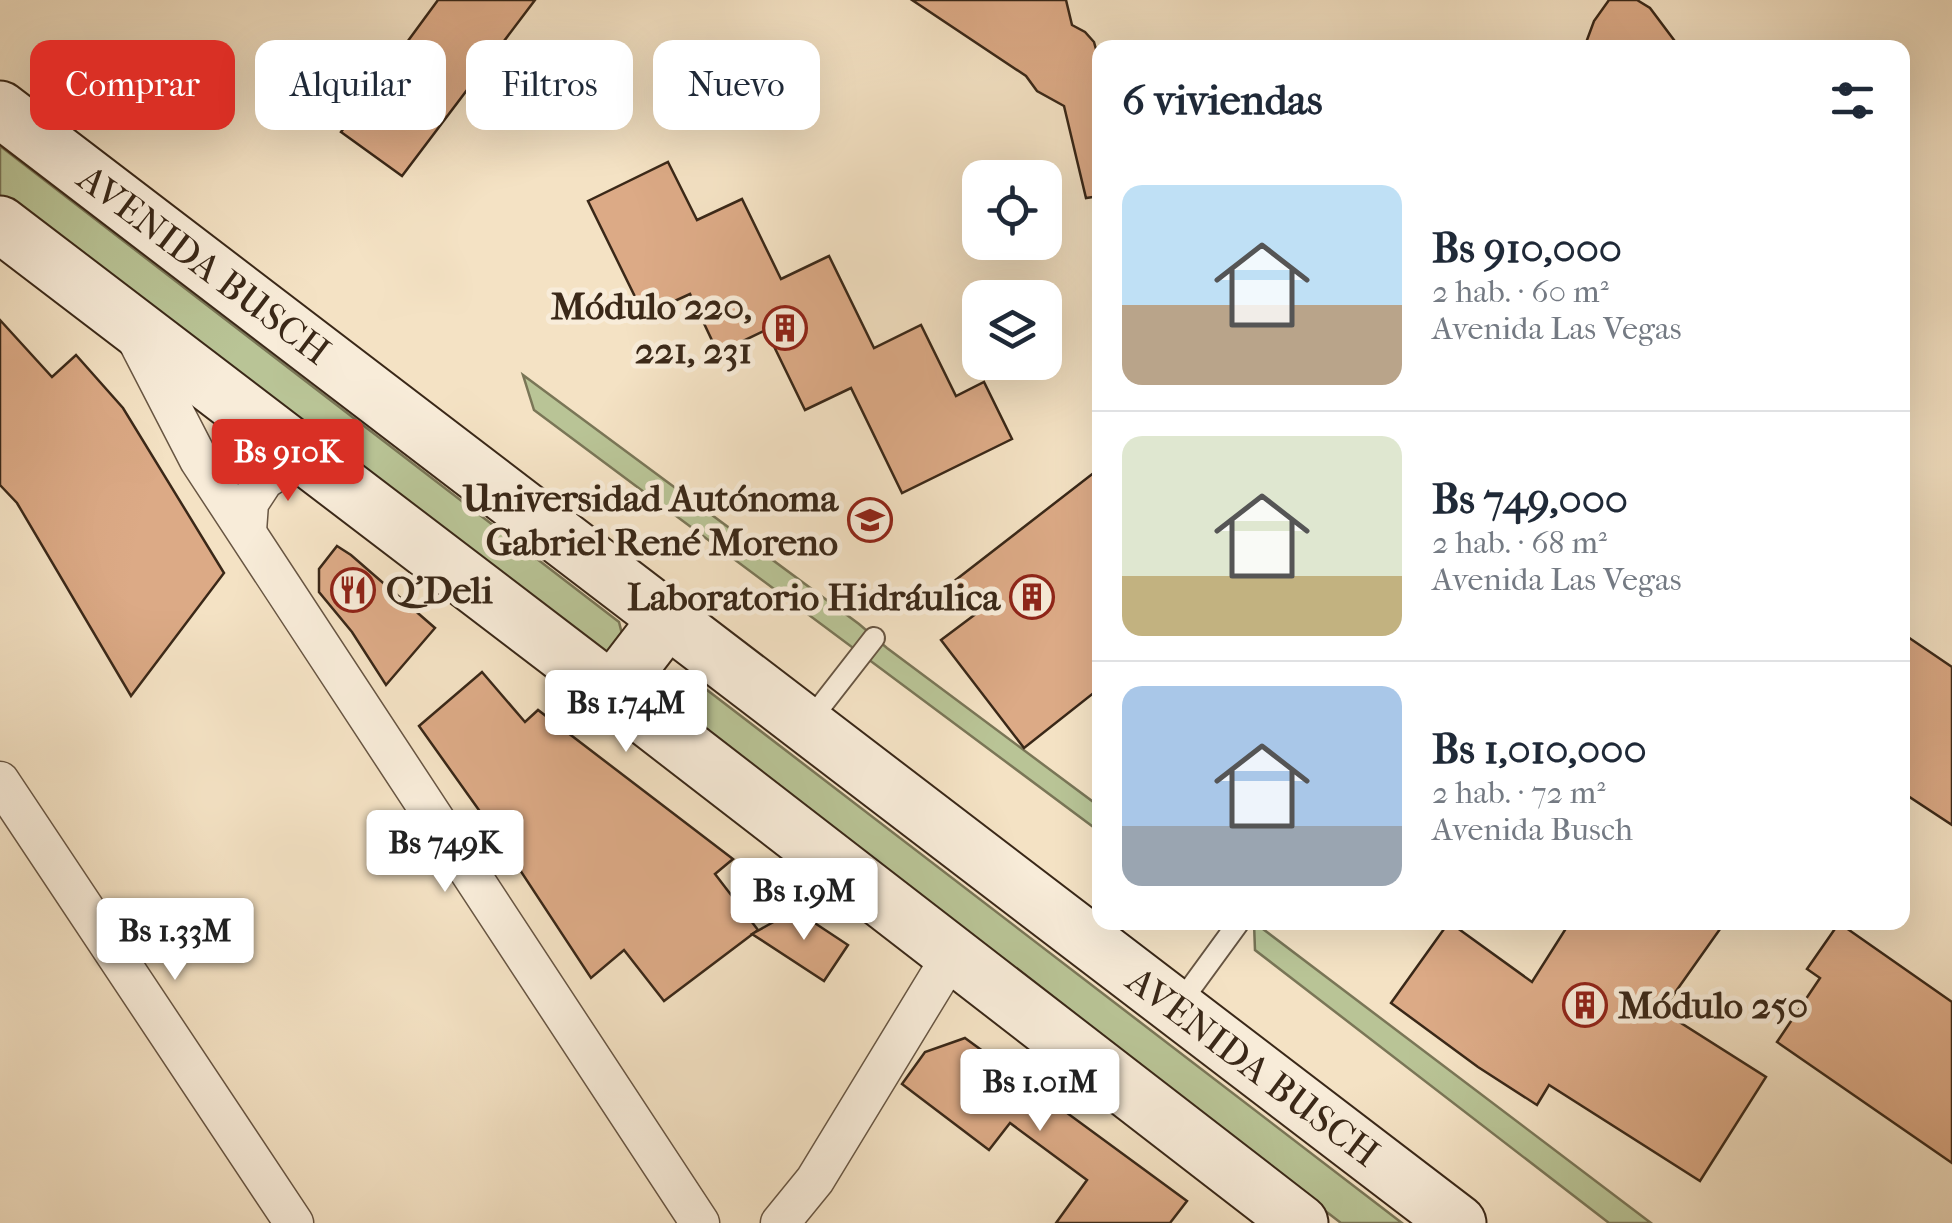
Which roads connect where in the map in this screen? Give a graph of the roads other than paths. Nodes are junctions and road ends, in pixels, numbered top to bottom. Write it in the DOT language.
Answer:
graph roads {
  1 [pos="0,109"];
  2 [pos="0,224"];
  3 [pos="127,320"];
  4 [pos="315,462"];
  5 [pos="247,531"];
  6 [pos="668,618"];
  7 [pos="874,638"];
  8 [pos="612,691"];
  9 [pos="805,725"];
  10 [pos="0,781"];
  11 [pos="1232,930"];
  12 [pos="952,955"];
  13 [pos="1176,1008"];
  14 [pos="294,1223"];
  15 [pos="700,1223"];
  16 [pos="780,1223"];
  17 [pos="1300,1223"];
  18 [pos="1458,1223"];
  1 -- 6 [label="main road, AVENIDA BUSCH"];
  2 -- 3 [label="main road"];
  3 -- 4 [label="main road"];
  3 -- 5 [label="street"];
  4 -- 5 [label="street"];
  4 -- 8 [label="main road"];
  5 -- 15 [label="street"];
  6 -- 8 [label="main road"];
  6 -- 9 [label="main road, AVENIDA BUSCH"];
  7 -- 9 [label="lane"];
  8 -- 12 [label="main road"];
  9 -- 13 [label="main road, AVENIDA BUSCH"];
  10 -- 14 [label="street"];
  11 -- 13 [label="lane"];
  12 -- 16 [label="street"];
  12 -- 17 [label="main road"];
  13 -- 18 [label="main road, AVENIDA BUSCH"];
}
